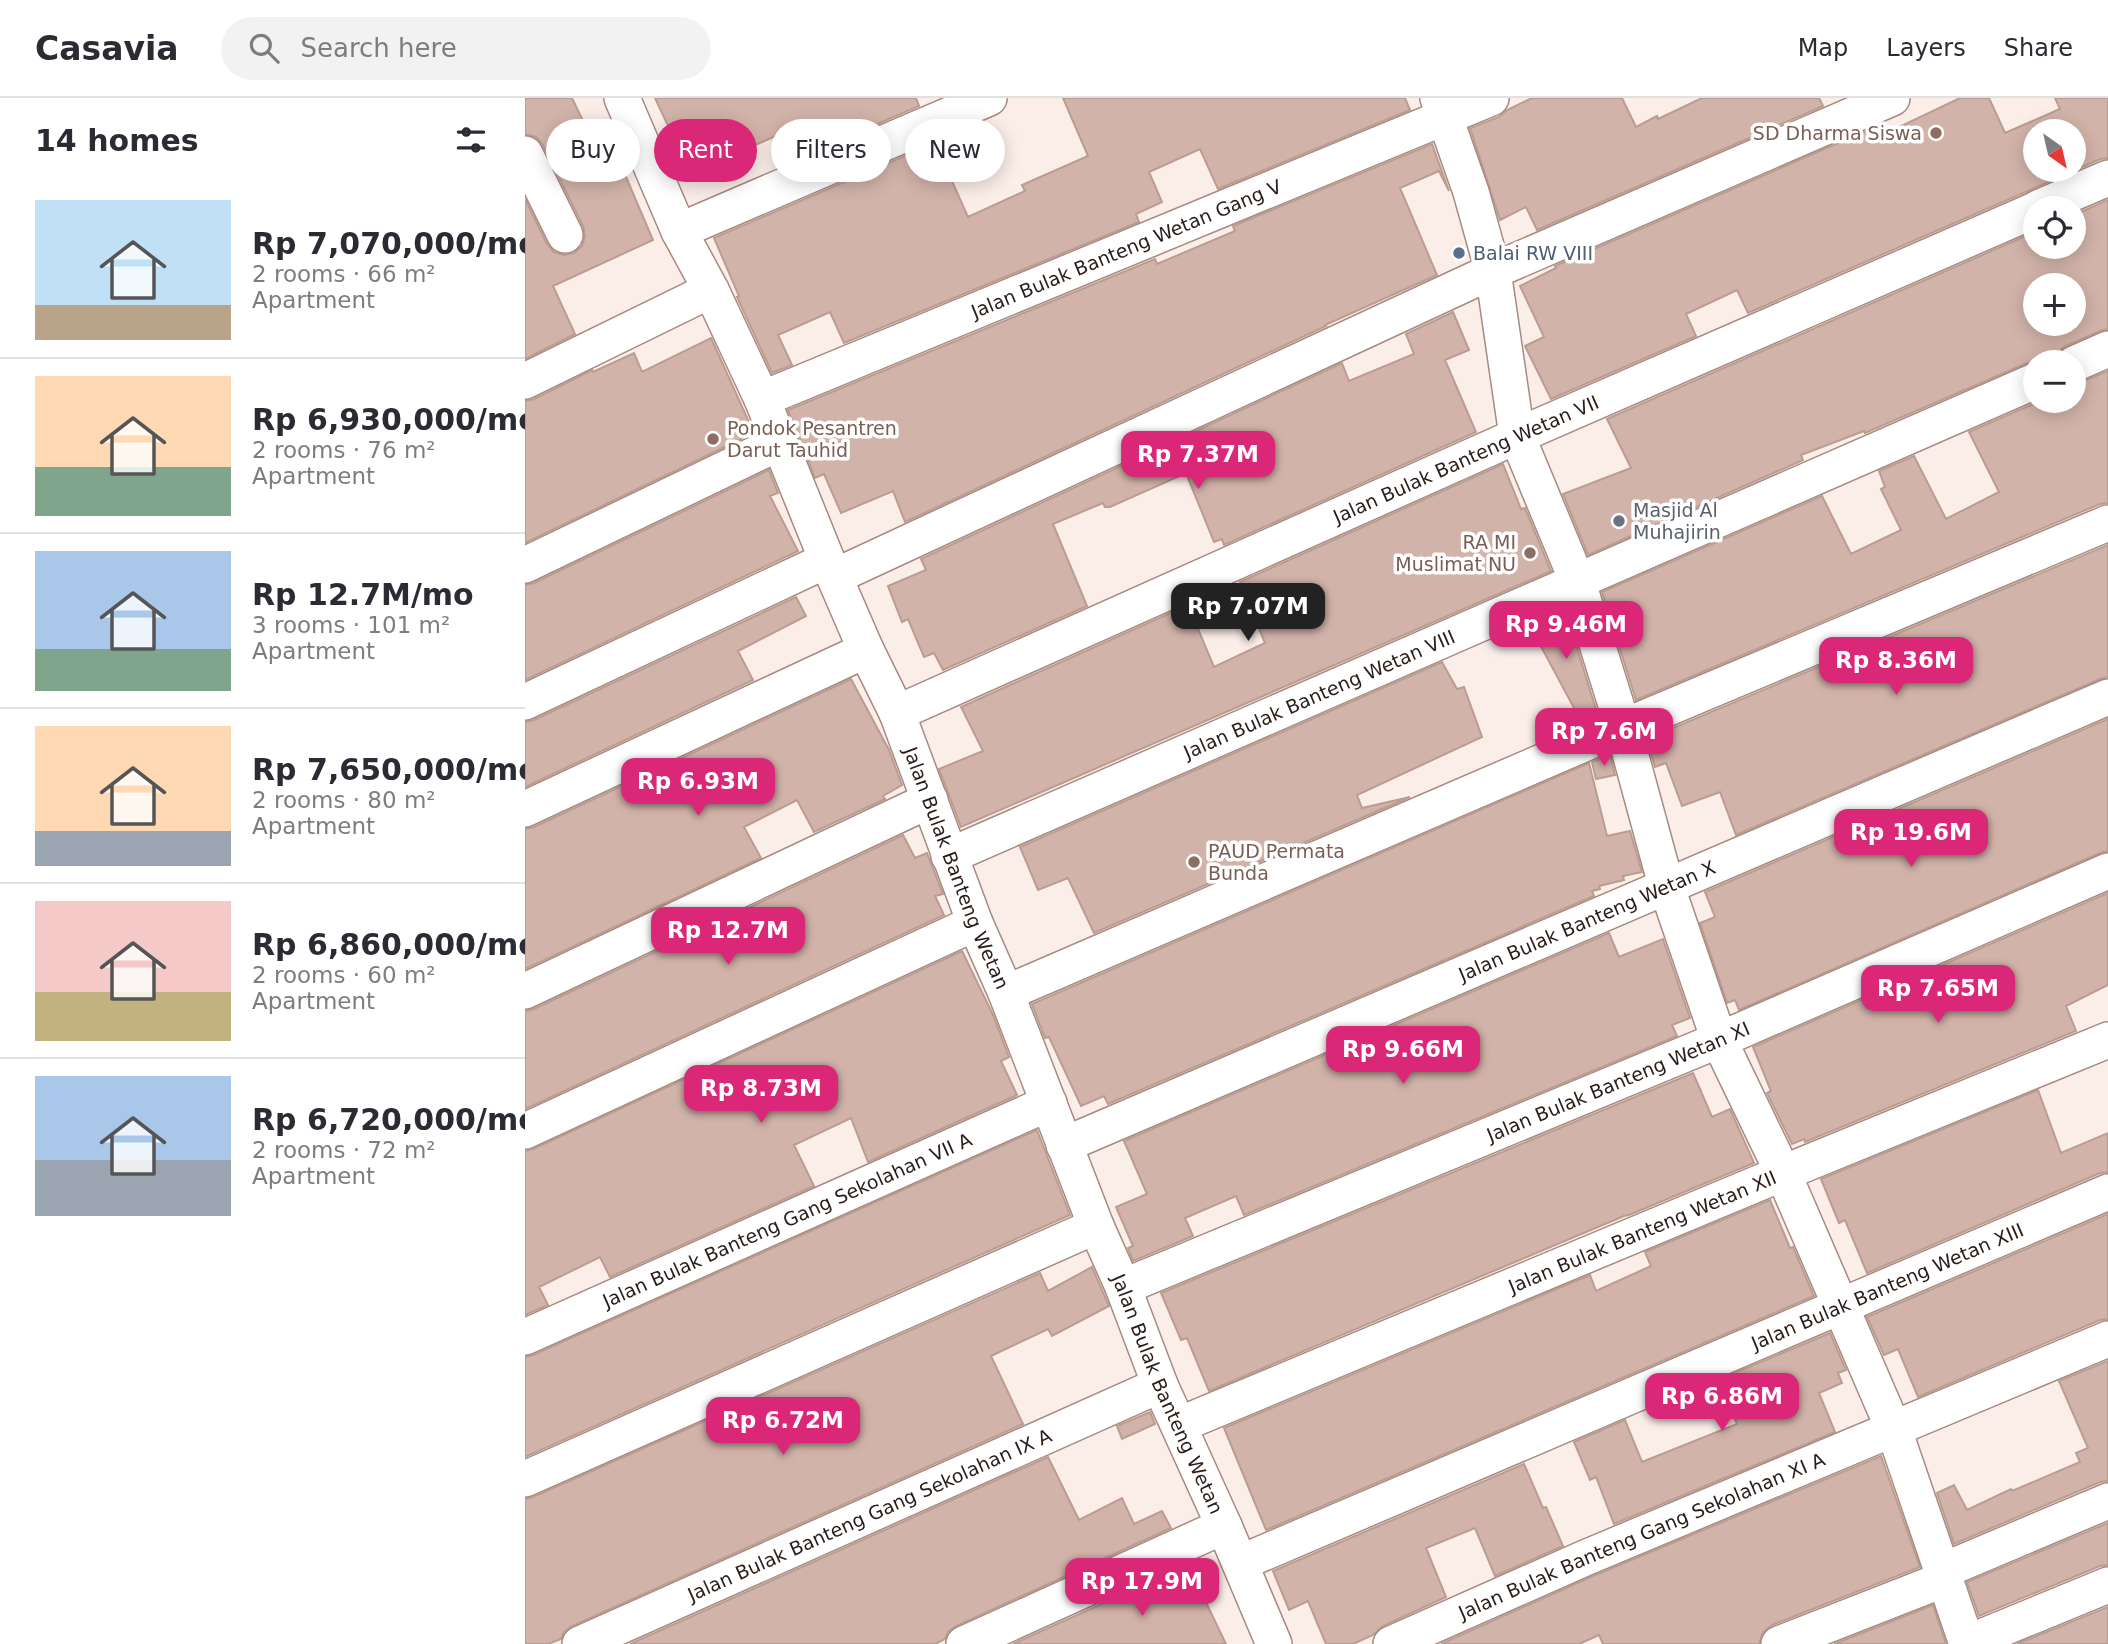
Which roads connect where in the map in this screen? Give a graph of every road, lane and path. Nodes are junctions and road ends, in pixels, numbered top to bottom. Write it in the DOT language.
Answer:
graph roads {
  1 [pos="622,98"];
  2 [pos="989,98"];
  3 [pos="1491,98"];
  4 [pos="1892,98"];
  5 [pos="1442,107"];
  6 [pos="525,154"];
  7 [pos="2108,178"];
  8 [pos="2067,196"];
  9 [pos="2023,215"];
  10 [pos="679,231"];
  11 [pos="565,235"];
  12 [pos="1493,271"];
  13 [pos="711,290"];
  14 [pos="2108,349"];
  15 [pos="2086,359"];
  16 [pos="525,382"];
  17 [pos="2023,386"];
  18 [pos="762,399"];
  19 [pos="1517,436"];
  20 [pos="779,443"];
  21 [pos="2108,523"];
  22 [pos="525,565"];
  23 [pos="832,568"];
  24 [pos="1578,583"];
  25 [pos="866,650"];
  26 [pos="2108,697"];
  27 [pos="525,702"];
  28 [pos="897,713"];
  29 [pos="1623,727"];
  30 [pos="930,800"];
  31 [pos="525,809"];
  32 [pos="949,856"];
  33 [pos="2108,871"];
  34 [pos="1666,885"];
  35 [pos="975,923"];
  36 [pos="525,991"];
  37 [pos="1006,993"];
  38 [pos="1719,1040"];
  39 [pos="2108,1040"];
  40 [pos="1049,1103"];
  41 [pos="525,1131"];
  42 [pos="1064,1144"];
  43 [pos="1783,1173"];
  44 [pos="2108,1192"];
  45 [pos="1096,1226"];
  46 [pos="1123,1287"];
  47 [pos="1839,1306"];
  48 [pos="525,1337"];
  49 [pos="2108,1339"];
  50 [pos="1160,1385"];
  51 [pos="1179,1426"];
  52 [pos="1894,1430"];
  53 [pos="525,1479"];
  54 [pos="2108,1501"];
  55 [pos="1224,1526"];
  56 [pos="1240,1563"];
  57 [pos="1944,1575"];
  58 [pos="2108,1585"];
  59 [pos="580,1644"];
  60 [pos="964,1644"];
  61 [pos="1274,1644"];
  62 [pos="1391,1644"];
  63 [pos="1779,1644"];
  64 [pos="1967,1644"];
  1 -- 10 [label="street, Jalan Bulak Banteng Wetan"];
  2 -- 10 [label="street"];
  3 -- 5 [label="street, Jalan Bulak Banteng Wetan Gang V"];
  4 -- 12 [label="street"];
  5 -- 12 [label="street"];
  5 -- 18 [label="street, Jalan Bulak Banteng Wetan Gang V"];
  6 -- 11 [label="street"];
  7 -- 8 [label="street, Jalan Bulak Banteng Wetan VII"];
  9 -- 19 [label="street, Jalan Bulak Banteng Wetan VII"];
  10 -- 13 [label="street, Jalan Bulak Banteng Wetan"];
  12 -- 19 [label="street"];
  12 -- 23 [label="street"];
  13 -- 16 [label="street"];
  13 -- 18 [label="street, Jalan Bulak Banteng Wetan"];
  14 -- 15 [label="street"];
  17 -- 24 [label="street, Jalan Bulak Banteng Wetan VIII"];
  18 -- 20 [label="street, Jalan Bulak Banteng Wetan"];
  19 -- 24 [label="street"];
  19 -- 28 [label="street, Jalan Bulak Banteng Wetan VII"];
  20 -- 22 [label="street"];
  20 -- 23 [label="street, Jalan Bulak Banteng Wetan"];
  21 -- 29 [label="street"];
  23 -- 25 [label="street, Jalan Bulak Banteng Wetan"];
  23 -- 27 [label="street"];
  24 -- 29 [label="street"];
  24 -- 32 [label="street, Jalan Bulak Banteng Wetan VIII"];
  25 -- 28 [label="street, Jalan Bulak Banteng Wetan"];
  25 -- 31 [label="street"];
  26 -- 34 [label="street, Jalan Bulak Banteng Wetan X"];
  28 -- 30 [label="street, Jalan Bulak Banteng Wetan"];
  29 -- 34 [label="street"];
  29 -- 37 [label="street"];
  30 -- 32 [label="street, Jalan Bulak Banteng Wetan"];
  30 -- 36 [label="street"];
  32 -- 35 [label="street, Jalan Bulak Banteng Wetan"];
  33 -- 38 [label="street, Jalan Bulak Banteng Wetan XI"];
  34 -- 38 [label="street"];
  34 -- 42 [label="street, Jalan Bulak Banteng Wetan X"];
  35 -- 37 [label="street, Jalan Bulak Banteng Wetan"];
  35 -- 41 [label="street"];
  37 -- 40 [label="street, Jalan Bulak Banteng Wetan"];
  38 -- 43 [label="street"];
  38 -- 46 [label="street, Jalan Bulak Banteng Wetan XI"];
  39 -- 43 [label="street, Jalan Bulak Banteng Wetan XII"];
  40 -- 42 [label="street, Jalan Bulak Banteng Wetan"];
  40 -- 48 [label="street, Jalan Bulak Banteng Gang Sekolahan VII A"];
  42 -- 45 [label="street, Jalan Bulak Banteng Wetan"];
  43 -- 47 [label="street"];
  43 -- 51 [label="street, Jalan Bulak Banteng Wetan XII"];
  44 -- 47 [label="street, Jalan Bulak Banteng Wetan XIII"];
  45 -- 46 [label="street, Jalan Bulak Banteng Wetan"];
  45 -- 53 [label="street"];
  46 -- 50 [label="street, Jalan Bulak Banteng Wetan"];
  47 -- 52 [label="street"];
  47 -- 56 [label="street, Jalan Bulak Banteng Wetan XIII"];
  49 -- 52 [label="street, Jalan Bulak Banteng Gang Sekolahan XI A"];
  50 -- 51 [label="street, Jalan Bulak Banteng Wetan"];
  50 -- 59 [label="street, Jalan Bulak Banteng Gang Sekolahan IX A"];
  51 -- 55 [label="street, Jalan Bulak Banteng Wetan"];
  52 -- 57 [label="street"];
  52 -- 62 [label="street, Jalan Bulak Banteng Gang Sekolahan XI A"];
  54 -- 57 [label="street"];
  55 -- 56 [label="street, Jalan Bulak Banteng Wetan"];
  55 -- 60 [label="street"];
  56 -- 61 [label="street, Jalan Bulak Banteng Wetan"];
  57 -- 63 [label="street"];
  57 -- 64 [label="street"];
  58 -- 64 [label="street"];
}
